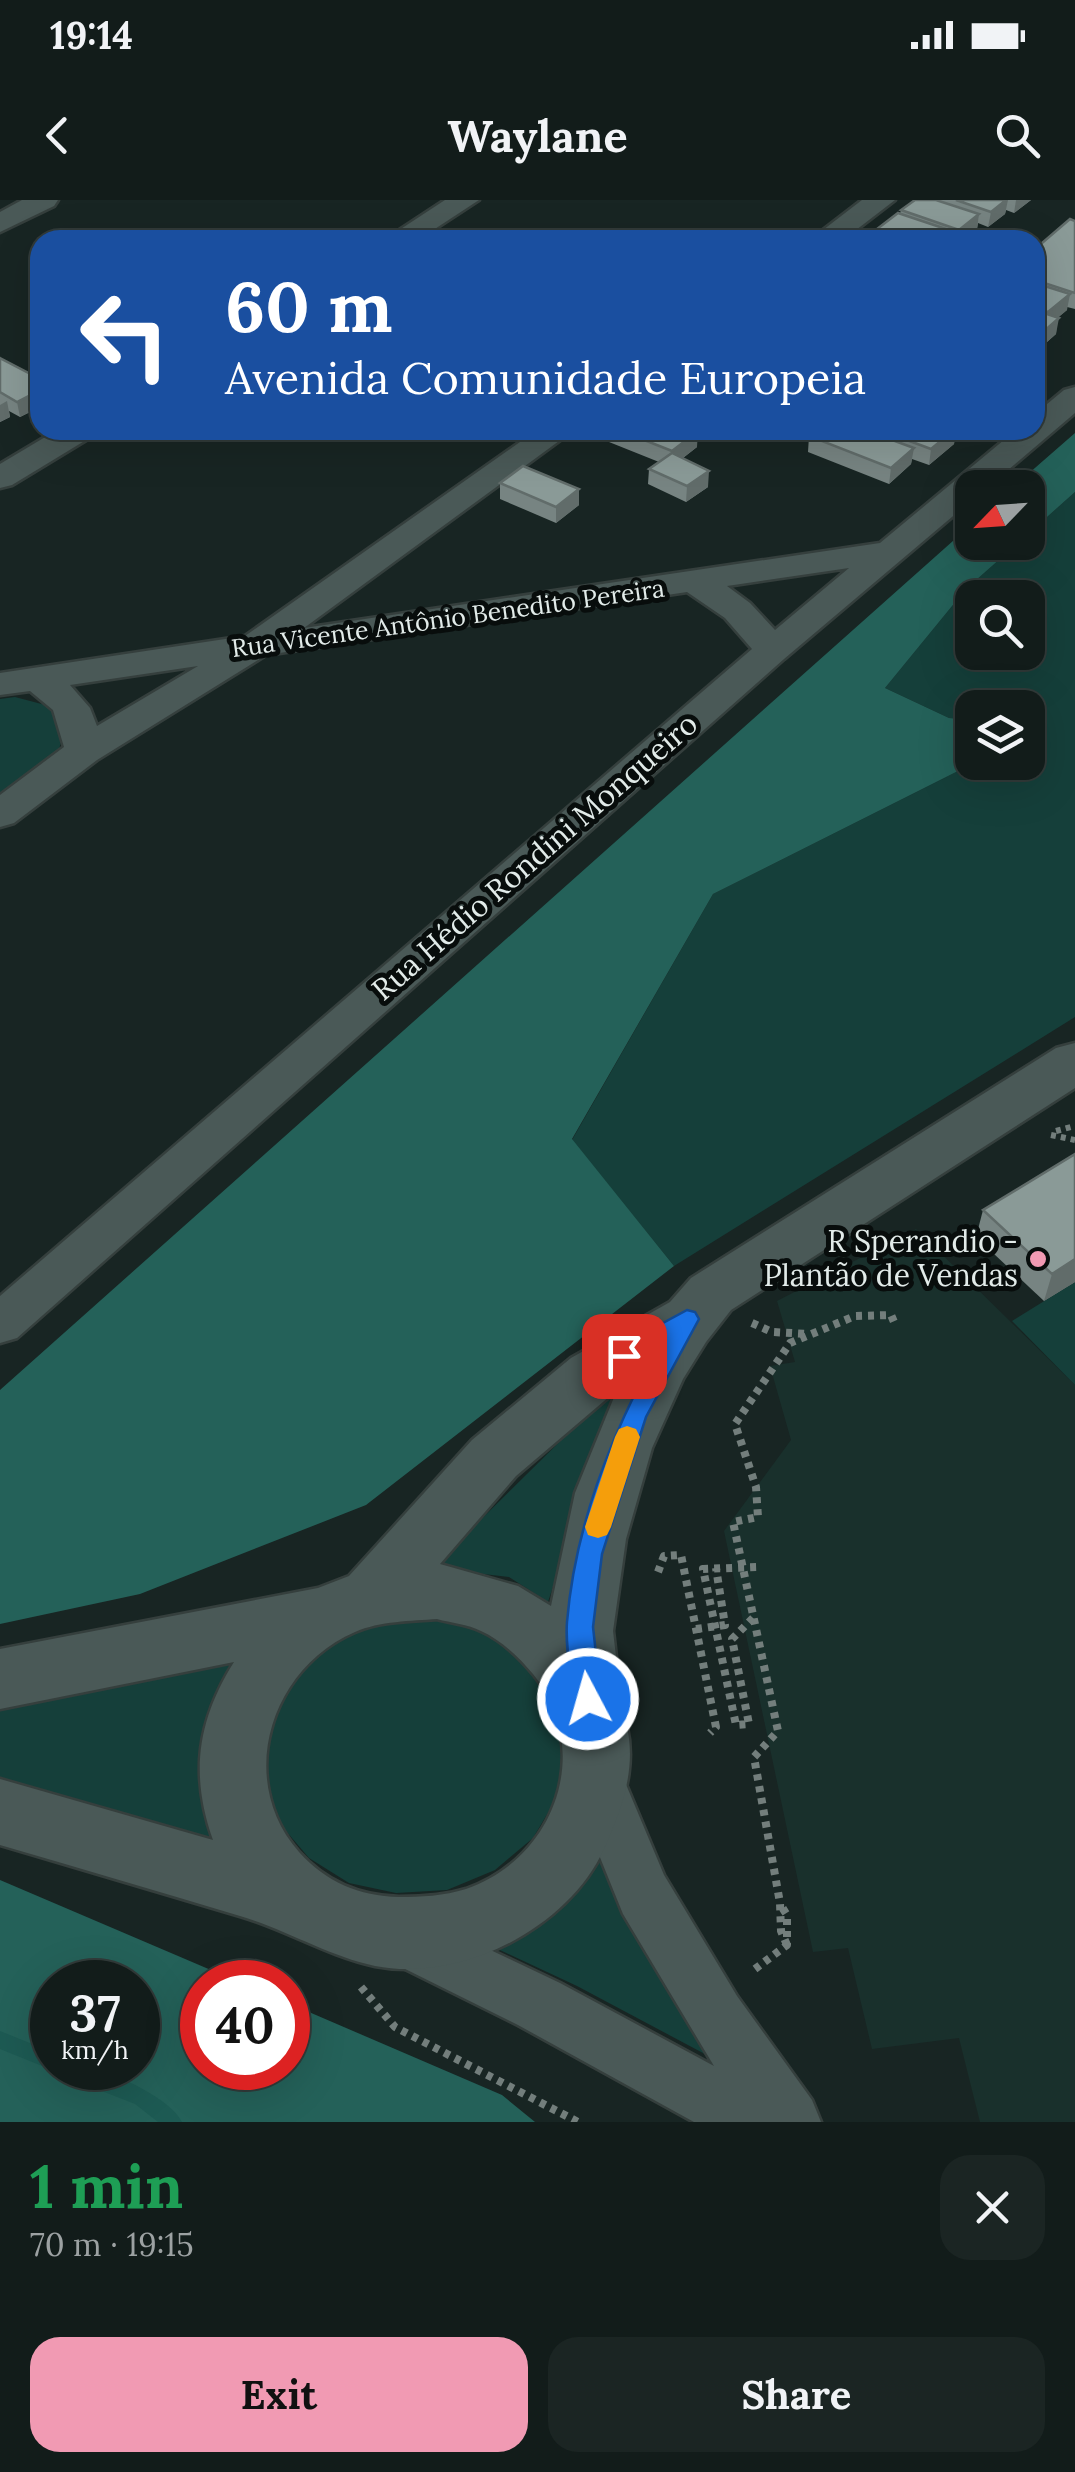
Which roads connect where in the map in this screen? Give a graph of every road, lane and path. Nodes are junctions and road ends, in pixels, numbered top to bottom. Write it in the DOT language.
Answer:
graph roads {
  1 [pos="465,200"];
  2 [pos="880,200"];
  3 [pos="38,201"];
  4 [pos="0,223"];
  5 [pos="415,230"];
  6 [pos="838,230"];
  7 [pos="1075,397"];
  8 [pos="1045,423"];
  9 [pos="63,440"];
  10 [pos="547,440"];
  11 [pos="1025,440"];
  12 [pos="0,478"];
  13 [pos="895,551"];
  14 [pos="394,580"];
  15 [pos="693,581"];
  16 [pos="469,613"];
  17 [pos="254,646"];
  18 [pos="772,651"];
  19 [pos="37,680"];
  20 [pos="0,684"];
  21 [pos="84,751"];
  22 [pos="0,814"];
  23 [pos="1074,1062"];
  24 [pos="1045,1134"];
  25 [pos="1075,1140"];
  26 [pos="714,1319"];
  27 [pos="894,1322"];
  28 [pos="0,1324"];
  29 [pos="814,1334"];
  30 [pos="758,1567"];
  31 [pos="743,1568"];
  32 [pos="658,1572"];
  33 [pos="348,1606"];
  34 [pos="753,1618"];
  35 [pos="714,1626"];
  36 [pos="696,1629"];
  37 [pos="0,1679"];
  38 [pos="588,1699"];
  39 [pos="710,1732"];
  40 [pos="597,1781"];
  41 [pos="0,1812"];
  42 [pos="296,1898"];
  43 [pos="375,1957"];
  44 [pos="755,1969"];
  45 [pos="578,2122"];
  46 [pos="756,2122"];
  47 [pos="790,2122"];
  1 -- 5 [label="street"];
  2 -- 6 [label="street"];
  3 -- 4 [label="street"];
  7 -- 8 [label="street, Rua Hédio Rondini Monqueiro"];
  9 -- 12 [label="street"];
  10 -- 14 [label="street"];
  11 -- 13 [label="street, Rua Hédio Rondini Monqueiro"];
  13 -- 15 [label="street, Rua Vicente Antônio Benedito Pereira"];
  13 -- 18 [label="street, Rua Hédio Rondini Monqueiro"];
  14 -- 16 [label="street"];
  14 -- 17 [label="street"];
  15 -- 16 [label="street, Rua Vicente Antônio Benedito Pereira"];
  15 -- 18 [label="street"];
  16 -- 17 [label="street, Rua Vicente Antônio Benedito Pereira"];
  17 -- 19 [label="street, Rua Vicente Antônio Benedito Pereira"];
  17 -- 21 [label="street"];
  18 -- 28 [label="street, Rua Hédio Rondini Monqueiro"];
  19 -- 20 [label="street, Rua Vicente Antônio Benedito Pereira"];
  19 -- 21 [label="street"];
  21 -- 22 [label="street"];
  23 -- 26 [label="street"];
  24 -- 25 [label="path"];
  26 -- 29 [label="path"];
  26 -- 33 [label="street"];
  26 -- 38 [label="street"];
  27 -- 29 [label="path"];
  29 -- 31 [label="path"];
  30 -- 31 [label="path"];
  31 -- 34 [label="path"];
  31 -- 35 [label="path"];
  32 -- 36 [label="path"];
  33 -- 37 [label="street"];
  33 -- 38 [label="street"];
  33 -- 42 [label="street"];
  34 -- 35 [label="path"];
  34 -- 44 [label="path"];
  35 -- 36 [label="path"];
  36 -- 39 [label="path"];
  38 -- 40 [label="street"];
  40 -- 43 [label="street"];
  40 -- 47 [label="street"];
  41 -- 42 [label="street"];
  42 -- 43 [label="street"];
  43 -- 45 [label="path"];
  43 -- 46 [label="street"];
}
